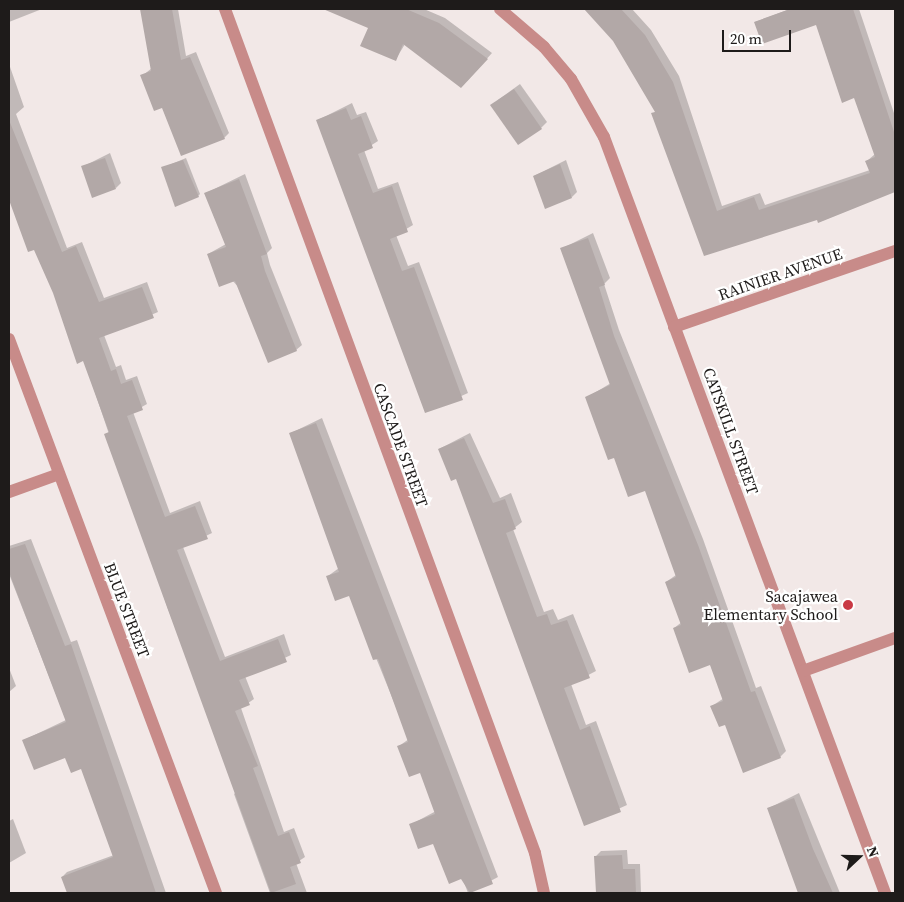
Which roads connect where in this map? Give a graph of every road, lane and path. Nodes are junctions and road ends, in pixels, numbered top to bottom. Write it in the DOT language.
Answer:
graph roads {
  1 [pos="225,9"];
  2 [pos="500,9"];
  3 [pos="895,251"];
  4 [pos="674,327"];
  5 [pos="9,339"];
  6 [pos="59,474"];
  7 [pos="9,492"];
  8 [pos="895,638"];
  9 [pos="803,671"];
  10 [pos="216,893"];
  11 [pos="544,893"];
  12 [pos="885,893"];
  1 -- 11 [label="street, CASCADE STREET"];
  2 -- 4 [label="street, CATSKILL STREET"];
  3 -- 4 [label="street, RAINIER AVENUE"];
  4 -- 9 [label="street, CATSKILL STREET"];
  5 -- 6 [label="street, BLUE STREET"];
  6 -- 7 [label="street"];
  6 -- 10 [label="street, BLUE STREET"];
  8 -- 9 [label="street"];
  9 -- 12 [label="street, CATSKILL STREET"];
}
